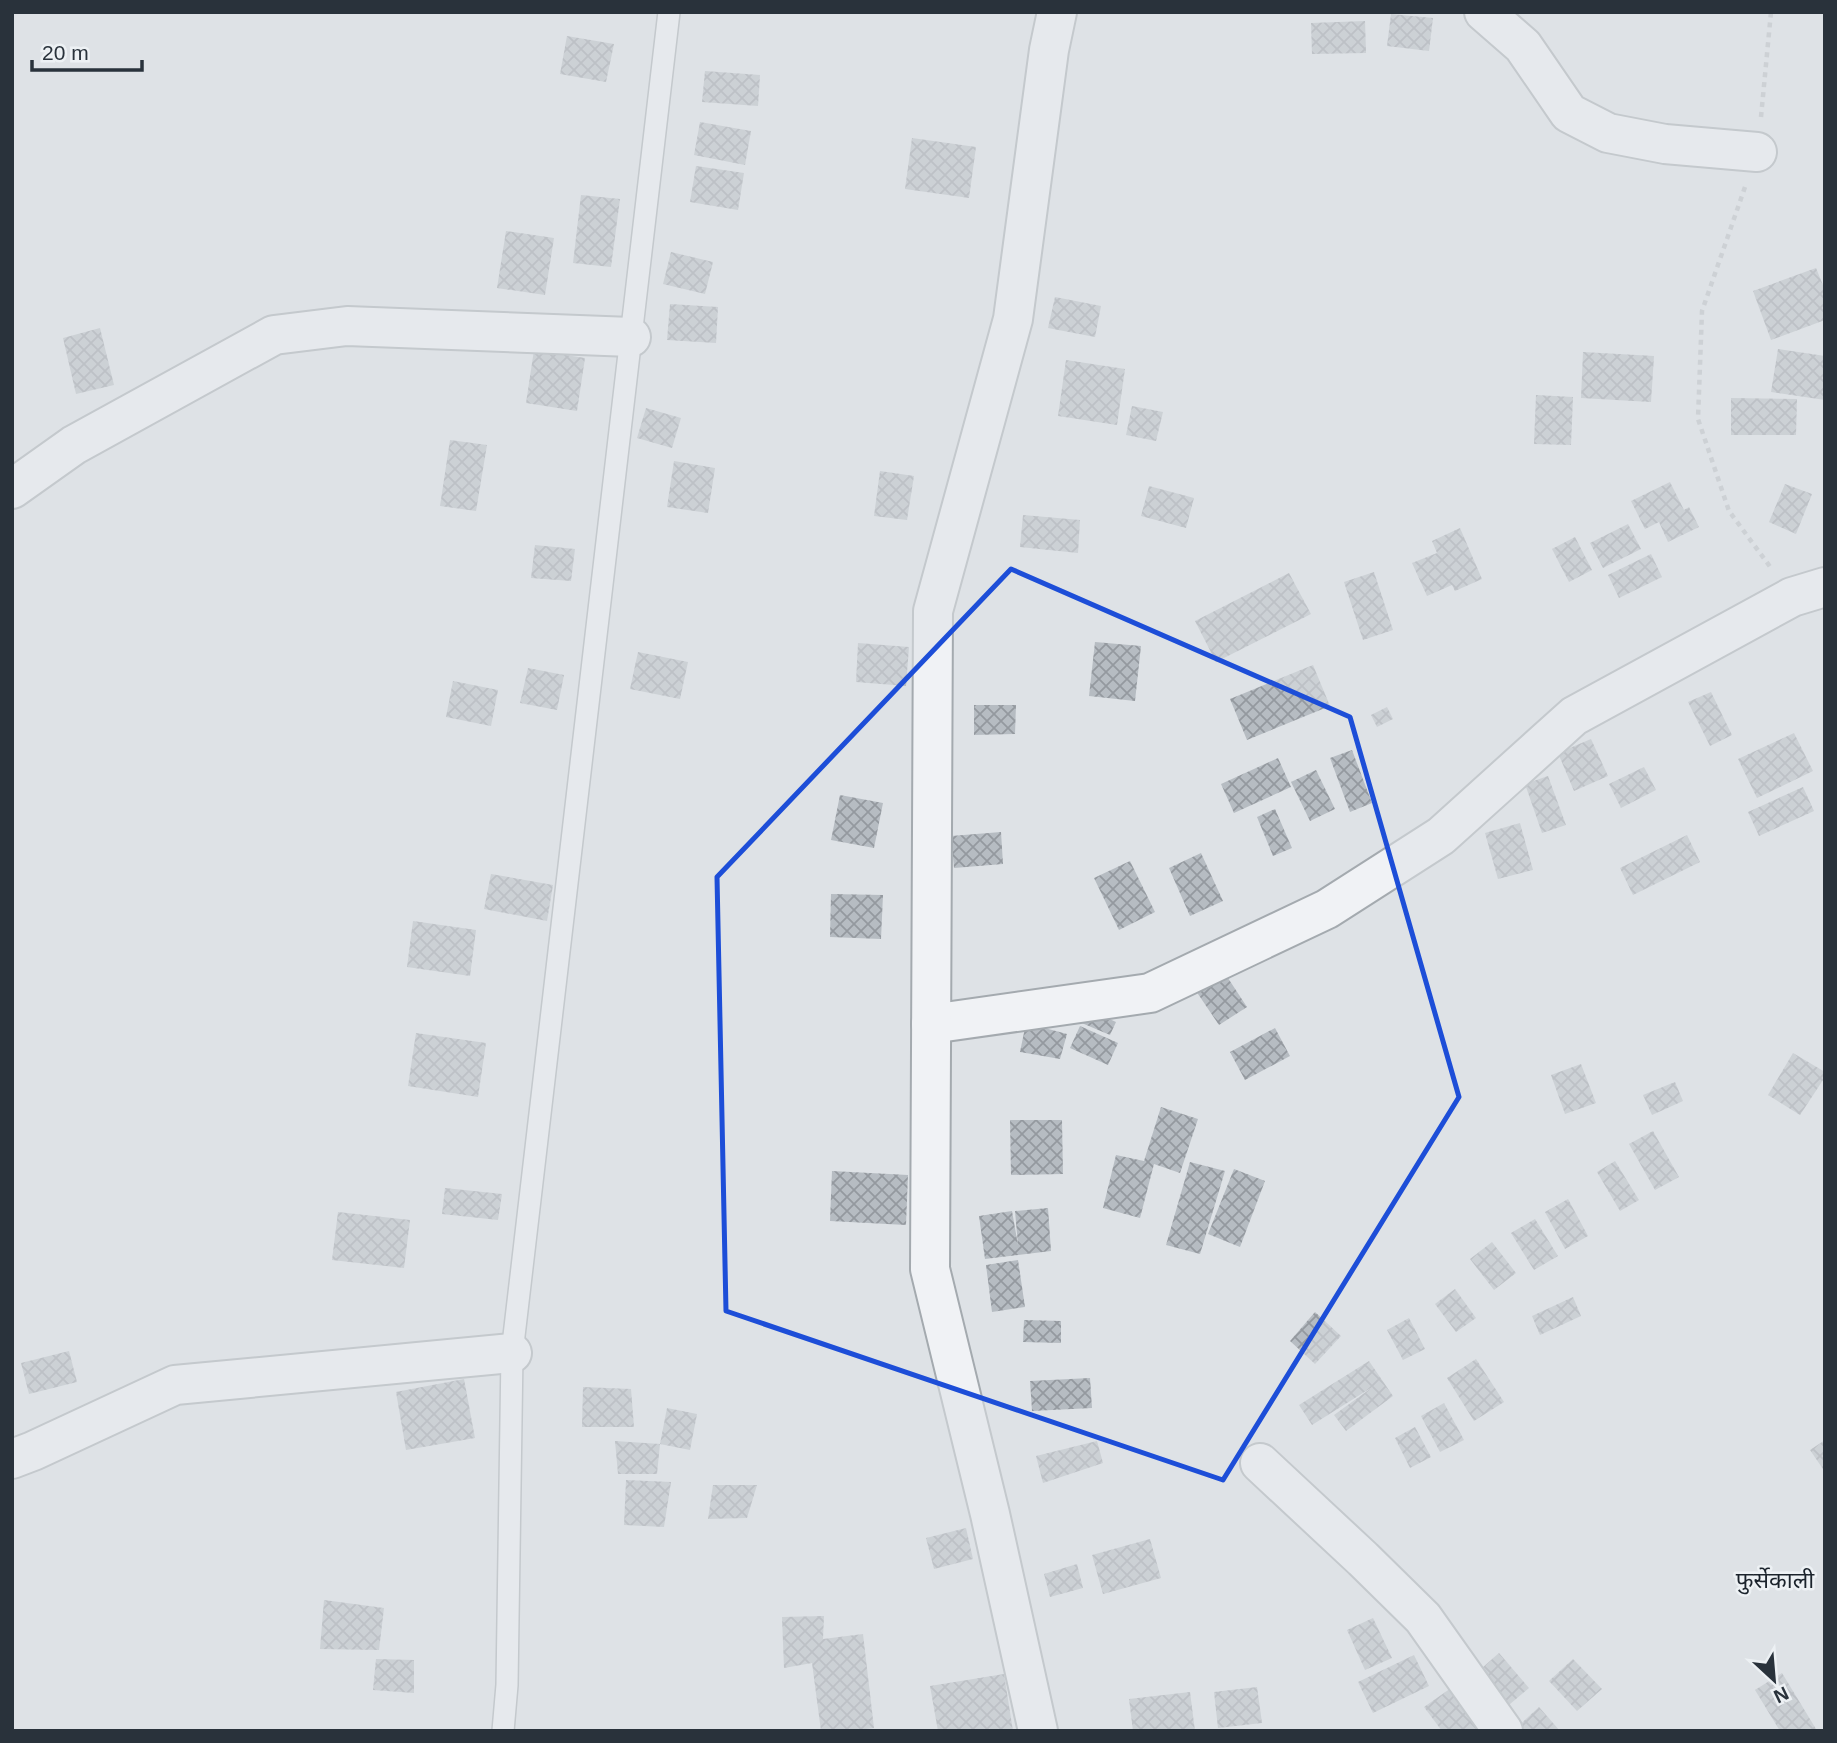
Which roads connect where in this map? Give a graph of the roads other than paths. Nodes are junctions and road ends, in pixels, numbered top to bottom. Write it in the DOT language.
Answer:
graph roads {
  1 [pos="669,12"];
  2 [pos="1057,12"];
  3 [pos="1484,12"];
  4 [pos="1757,152"];
  5 [pos="631,337"];
  6 [pos="12,489"];
  7 [pos="1808,592"];
  8 [pos="931,1024"];
  9 [pos="512,1353"];
  10 [pos="12,1459"];
  11 [pos="1260,1462"];
  12 [pos="503,1731"];
  13 [pos="1038,1731"];
  14 [pos="1503,1731"];
  1 -- 5 [label="lane"];
  2 -- 8 [label="street"];
  3 -- 4 [label="street"];
  5 -- 6 [label="street"];
  5 -- 9 [label="lane"];
  7 -- 8 [label="street"];
  8 -- 13 [label="street"];
  9 -- 10 [label="street"];
  9 -- 12 [label="lane"];
  11 -- 14 [label="street"];
}
